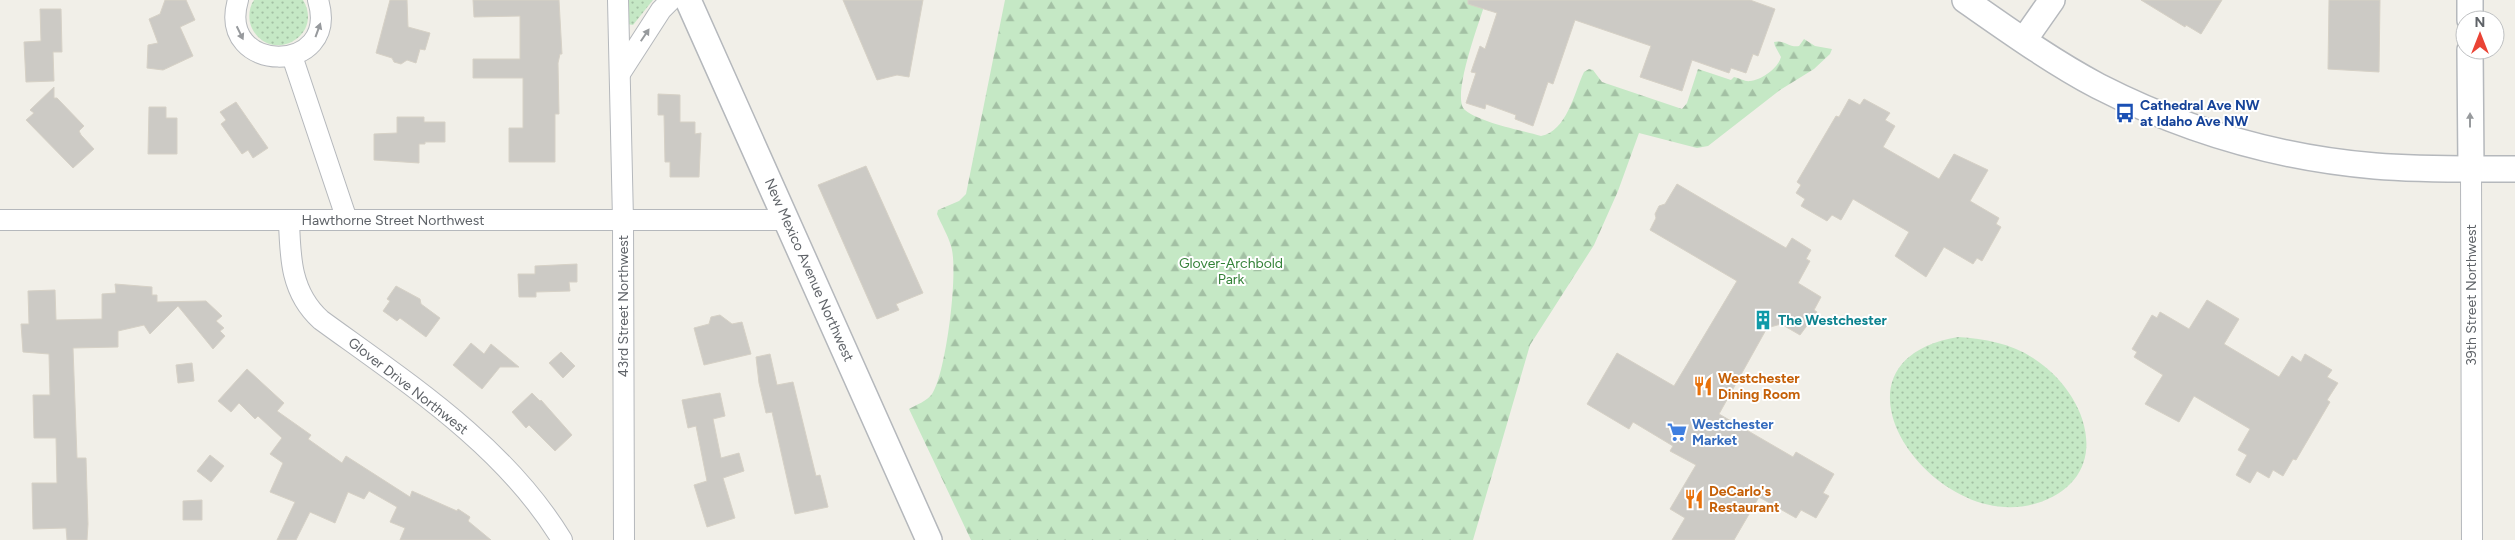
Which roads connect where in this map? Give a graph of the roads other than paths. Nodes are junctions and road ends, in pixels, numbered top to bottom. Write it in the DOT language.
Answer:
graph roads {
  1 [pos="238,0"];
  2 [pos="318,0"];
  3 [pos="618,0"];
  4 [pos="671,0"];
  5 [pos="688,0"];
  6 [pos="1965,0"];
  7 [pos="2052,0"];
  8 [pos="2024,40"];
  9 [pos="292,56"];
  10 [pos="2470,60"];
  11 [pos="621,72"];
  12 [pos="2471,169"];
  13 [pos="2515,169"];
  14 [pos="0,220"];
  15 [pos="289,220"];
  16 [pos="347,220"];
  17 [pos="623,220"];
  18 [pos="786,220"];
  19 [pos="562,540"];
  20 [pos="624,540"];
  21 [pos="929,540"];
  22 [pos="2472,540"];
  1 -- 9 [label="street, one-way"];
  9 -- 2 [label="street, one-way"];
  3 -- 11 [label="street, 43rd Street Northwest"];
  11 -- 4 [label="street, one-way"];
  5 -- 18 [label="street, New Mexico Avenue Northwest"];
  6 -- 8 [label="street"];
  7 -- 8 [label="street"];
  8 -- 12 [label="street"];
  9 -- 16 [label="street"];
  12 -- 10 [label="street, 39th Street Northwest, one-way"];
  11 -- 17 [label="street, 43rd Street Northwest"];
  12 -- 13 [label="street"];
  12 -- 22 [label="street, 39th Street Northwest"];
  14 -- 15 [label="street, Hawthorne Street Northwest"];
  15 -- 16 [label="street, Hawthorne Street Northwest"];
  15 -- 19 [label="street, Glover Drive Northwest"];
  16 -- 17 [label="street, Hawthorne Street Northwest"];
  17 -- 18 [label="street, Hawthorne Street Northwest"];
  17 -- 20 [label="street, 43rd Street Northwest"];
  18 -- 21 [label="street, New Mexico Avenue Northwest"];
}
